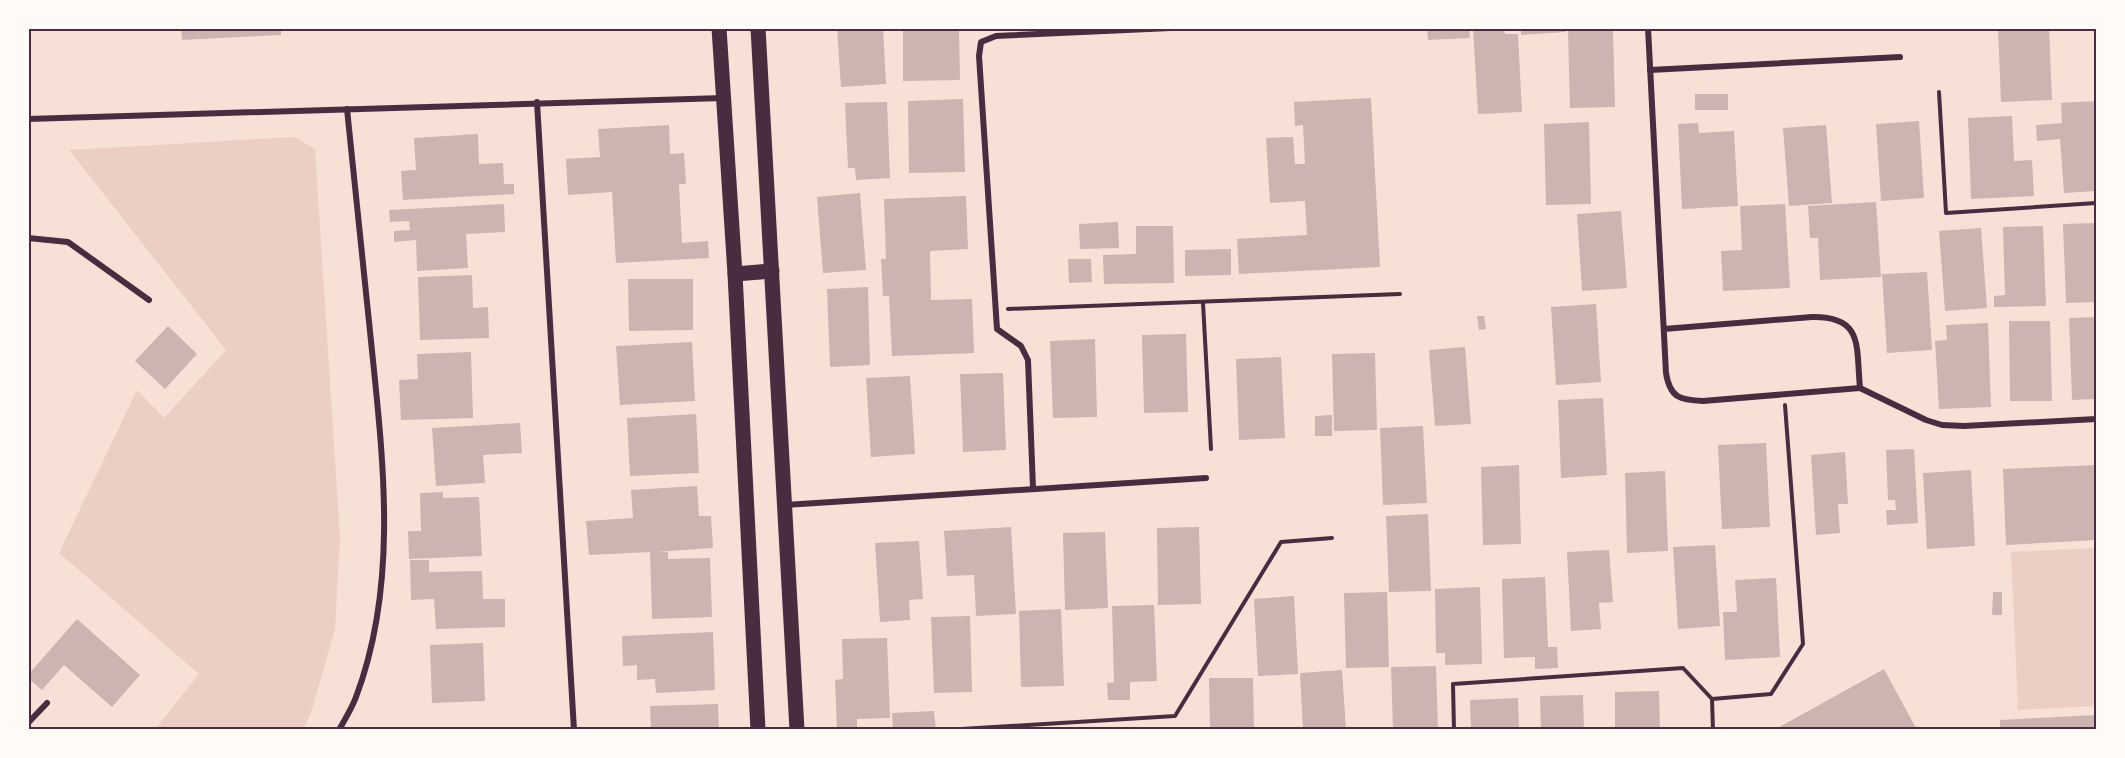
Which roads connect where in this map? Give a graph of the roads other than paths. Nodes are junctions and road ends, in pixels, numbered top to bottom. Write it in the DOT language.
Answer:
graph roads {
  1 [pos="719,28"];
  2 [pos="758,28"];
  3 [pos="1172,28"];
  4 [pos="1648,28"];
  5 [pos="1900,57"];
  6 [pos="1650,70"];
  7 [pos="724,98"];
  8 [pos="537,102"];
  9 [pos="347,109"];
  10 [pos="28,119"];
  11 [pos="28,238"];
  12 [pos="772,271"];
  13 [pos="735,274"];
  14 [pos="149,300"];
  15 [pos="1664,329"];
  16 [pos="1860,388"];
  17 [pos="2097,419"];
  18 [pos="1206,478"];
  19 [pos="1033,488"];
  20 [pos="784,505"];
  21 [pos="47,703"];
  22 [pos="28,723"];
  23 [pos="339,729"];
  24 [pos="574,729"];
  25 [pos="758,729"];
  26 [pos="797,729"];
  1 -- 7 [label="main road"];
  2 -- 12 [label="main road"];
  3 -- 19 [label="street"];
  4 -- 6 [label="street"];
  5 -- 6 [label="street"];
  6 -- 15 [label="street"];
  7 -- 8 [label="street"];
  7 -- 13 [label="main road"];
  8 -- 9 [label="street"];
  8 -- 24 [label="street"];
  9 -- 10 [label="street"];
  9 -- 23 [label="street"];
  11 -- 14 [label="street"];
  12 -- 13 [label="main road"];
  12 -- 20 [label="main road"];
  13 -- 25 [label="main road"];
  15 -- 16 [label="street"];
  15 -- 16 [label="street"];
  16 -- 17 [label="street"];
  18 -- 19 [label="street"];
  19 -- 20 [label="street"];
  20 -- 26 [label="main road"];
  21 -- 22 [label="street"];
}
